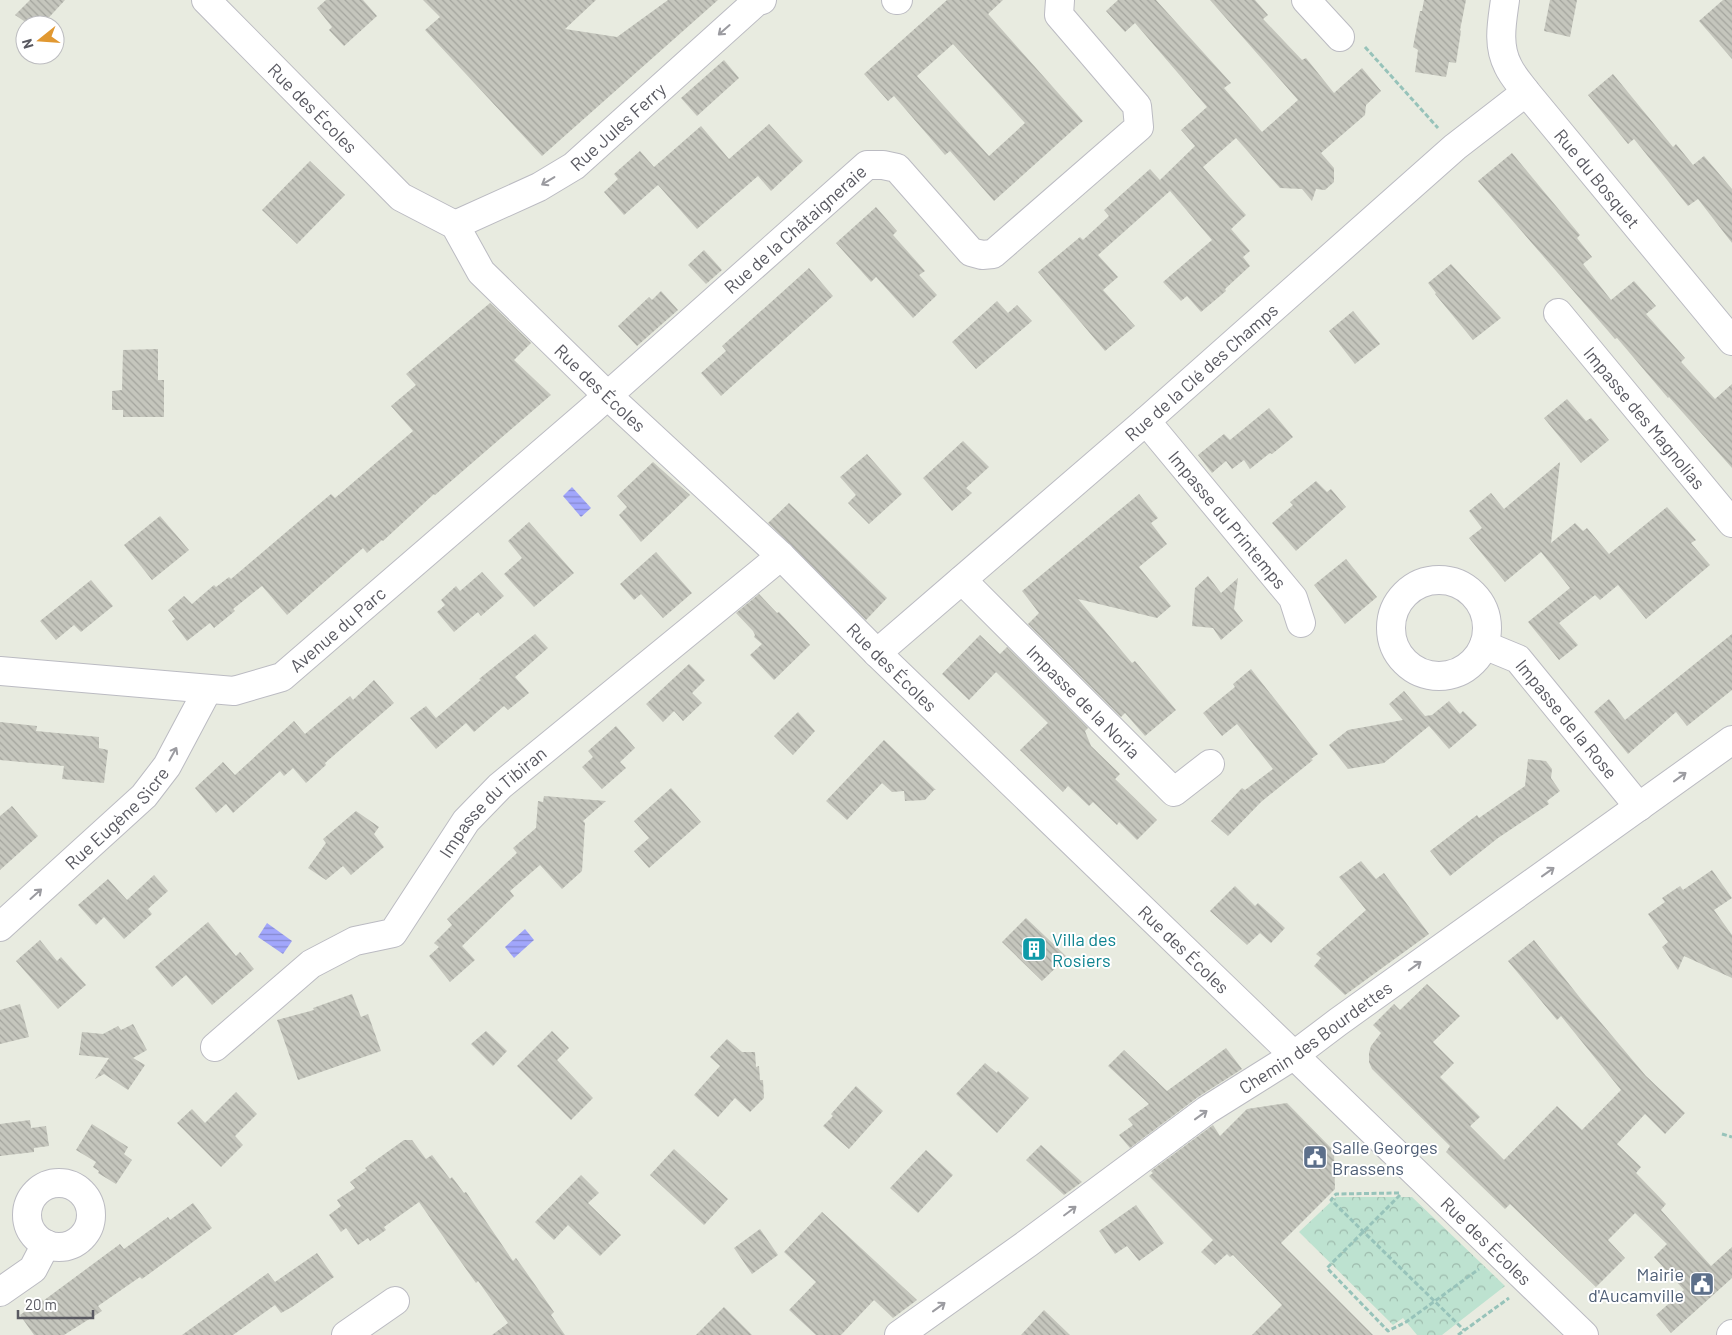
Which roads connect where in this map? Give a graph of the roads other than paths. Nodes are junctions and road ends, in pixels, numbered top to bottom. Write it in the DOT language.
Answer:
graph roads {
  1 [pos="206,0"];
  2 [pos="762,0"];
  3 [pos="1060,0"];
  4 [pos="1306,0"];
  5 [pos="1505,0"];
  6 [pos="1340,37"];
  7 [pos="1526,92"];
  8 [pos="455,225"];
  9 [pos="1558,313"];
  10 [pos="1732,341"];
  11 [pos="607,396"];
  12 [pos="1146,421"];
  13 [pos="1732,523"];
  14 [pos="781,556"];
  15 [pos="962,580"];
  16 [pos="1302,623"];
  17 [pos="1484,645"];
  18 [pos="877,653"];
  19 [pos="0,671"];
  20 [pos="208,689"];
  21 [pos="1732,740"];
  22 [pos="1210,764"];
  23 [pos="1639,807"];
  24 [pos="0,927"];
  25 [pos="215,1046"];
  26 [pos="1293,1056"];
  27 [pos="46,1244"];
  28 [pos="0,1292"];
  29 [pos="395,1301"];
  30 [pos="346,1335"];
  31 [pos="899,1335"];
  32 [pos="1584,1335"];
  1 -- 8 [label="street, Rue des Écoles"];
  2 -- 8 [label="street, Rue Jules Ferry, one-way"];
  3 -- 11 [label="street, Rue de la Châtaigneraie"];
  4 -- 6 [label="street"];
  5 -- 7 [label="street, Rue du Bosquet"];
  7 -- 10 [label="street, Rue du Bosquet"];
  7 -- 12 [label="street, Rue de la Clé des Champs"];
  8 -- 11 [label="street, Rue des Écoles"];
  9 -- 13 [label="street, Impasse des Magnolias"];
  11 -- 14 [label="street, Rue des Écoles"];
  11 -- 20 [label="street, Avenue du Parc"];
  12 -- 15 [label="street, Rue de la Clé des Champs"];
  12 -- 16 [label="street, Impasse du Printemps"];
  14 -- 18 [label="street, Rue des Écoles"];
  14 -- 25 [label="street, Impasse du Tibiran"];
  15 -- 18 [label="street, Rue de la Clé des Champs"];
  15 -- 22 [label="street, Impasse de la Noria"];
  17 -- 23 [label="street, Impasse de la Rose"];
  18 -- 26 [label="street, Rue des Écoles"];
  19 -- 20 [label="street, Avenue du Parc"];
  24 -- 20 [label="street, Rue Eugène Sicre, one-way"];
  23 -- 21 [label="street, Chemin des Bourdettes, one-way"];
  26 -- 23 [label="street, Chemin des Bourdettes, one-way"];
  31 -- 26 [label="street, Chemin des Bourdettes, one-way"];
  26 -- 32 [label="street, Rue des Écoles"];
  27 -- 28 [label="street"];
  29 -- 30 [label="street"];
}
